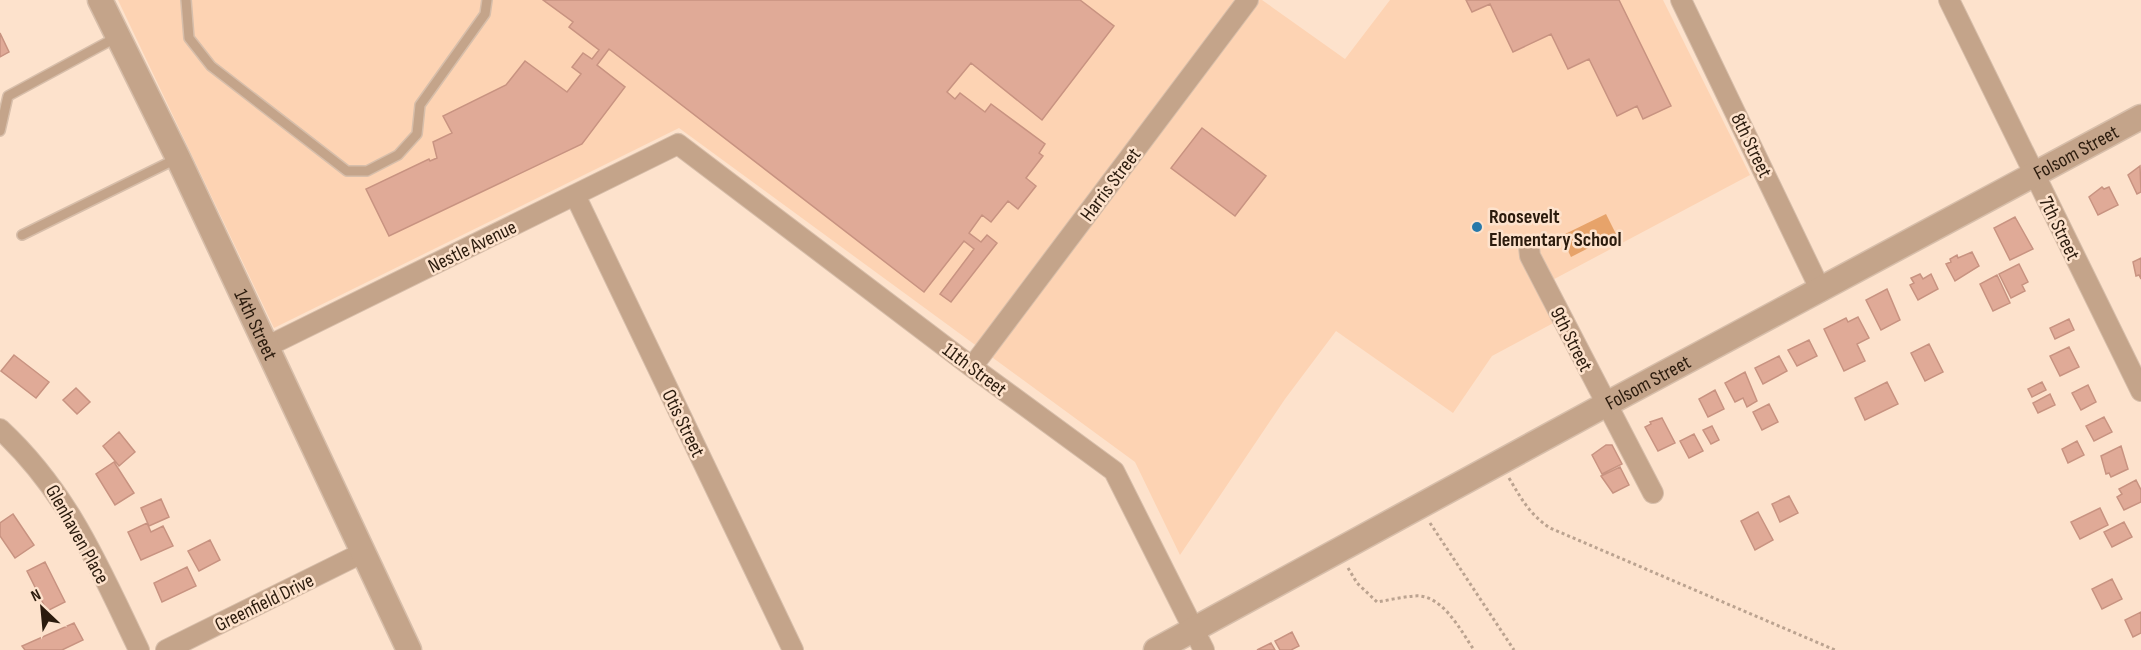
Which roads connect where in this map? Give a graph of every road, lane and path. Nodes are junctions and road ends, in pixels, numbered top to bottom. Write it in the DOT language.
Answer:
graph roads {
  1 [pos="186,0"];
  2 [pos="487,0"];
  3 [pos="1248,0"];
  4 [pos="1681,0"];
  5 [pos="1949,0"];
  6 [pos="102,1"];
  7 [pos="117,37"];
  8 [pos="2141,117"];
  9 [pos="0,131"];
  10 [pos="678,144"];
  11 [pos="178,158"];
  12 [pos="2035,176"];
  13 [pos="575,195"];
  14 [pos="22,235"];
  15 [pos="1529,247"];
  16 [pos="1821,291"];
  17 [pos="266,347"];
  18 [pos="972,367"];
  19 [pos="2141,391"];
  20 [pos="1605,405"];
  21 [pos="0,429"];
  22 [pos="1512,483"];
  23 [pos="1653,493"];
  24 [pos="1430,523"];
  25 [pos="1337,551"];
  26 [pos="362,553"];
  27 [pos="1198,640"];
  28 [pos="139,650"];
  29 [pos="166,650"];
  30 [pos="409,650"];
  31 [pos="793,650"];
  32 [pos="1156,650"];
  33 [pos="1474,650"];
  34 [pos="1514,650"];
  35 [pos="1835,650"];
  1 -- 2 [label="lane"];
  3 -- 18 [label="street, Harris Street"];
  4 -- 16 [label="street, 8th Street"];
  5 -- 12 [label="street, 7th Street"];
  6 -- 7 [label="street, 14th Street"];
  7 -- 9 [label="lane"];
  7 -- 11 [label="street, 14th Street"];
  8 -- 12 [label="street, Folsom Street"];
  10 -- 13 [label="street, Nestle Avenue"];
  10 -- 18 [label="street, 11th Street"];
  11 -- 14 [label="lane"];
  11 -- 17 [label="street, 14th Street"];
  12 -- 16 [label="street, Folsom Street"];
  12 -- 19 [label="street, 7th Street"];
  13 -- 17 [label="street, Nestle Avenue"];
  13 -- 31 [label="street, Otis Street"];
  15 -- 20 [label="street, 9th Street"];
  16 -- 20 [label="street, Folsom Street"];
  17 -- 26 [label="street, 14th Street"];
  18 -- 27 [label="street, 11th Street"];
  20 -- 23 [label="street, 9th Street"];
  20 -- 25 [label="street, Folsom Street"];
  21 -- 28 [label="street, Glenhaven Place"];
  22 -- 35 [label="path"];
  24 -- 34 [label="path"];
  25 -- 27 [label="street, Folsom Street"];
  25 -- 33 [label="path"];
  26 -- 29 [label="street, Greenfield Drive"];
  26 -- 30 [label="street, 14th Street"];
  27 -- 32 [label="street, Folsom Street"];
}
